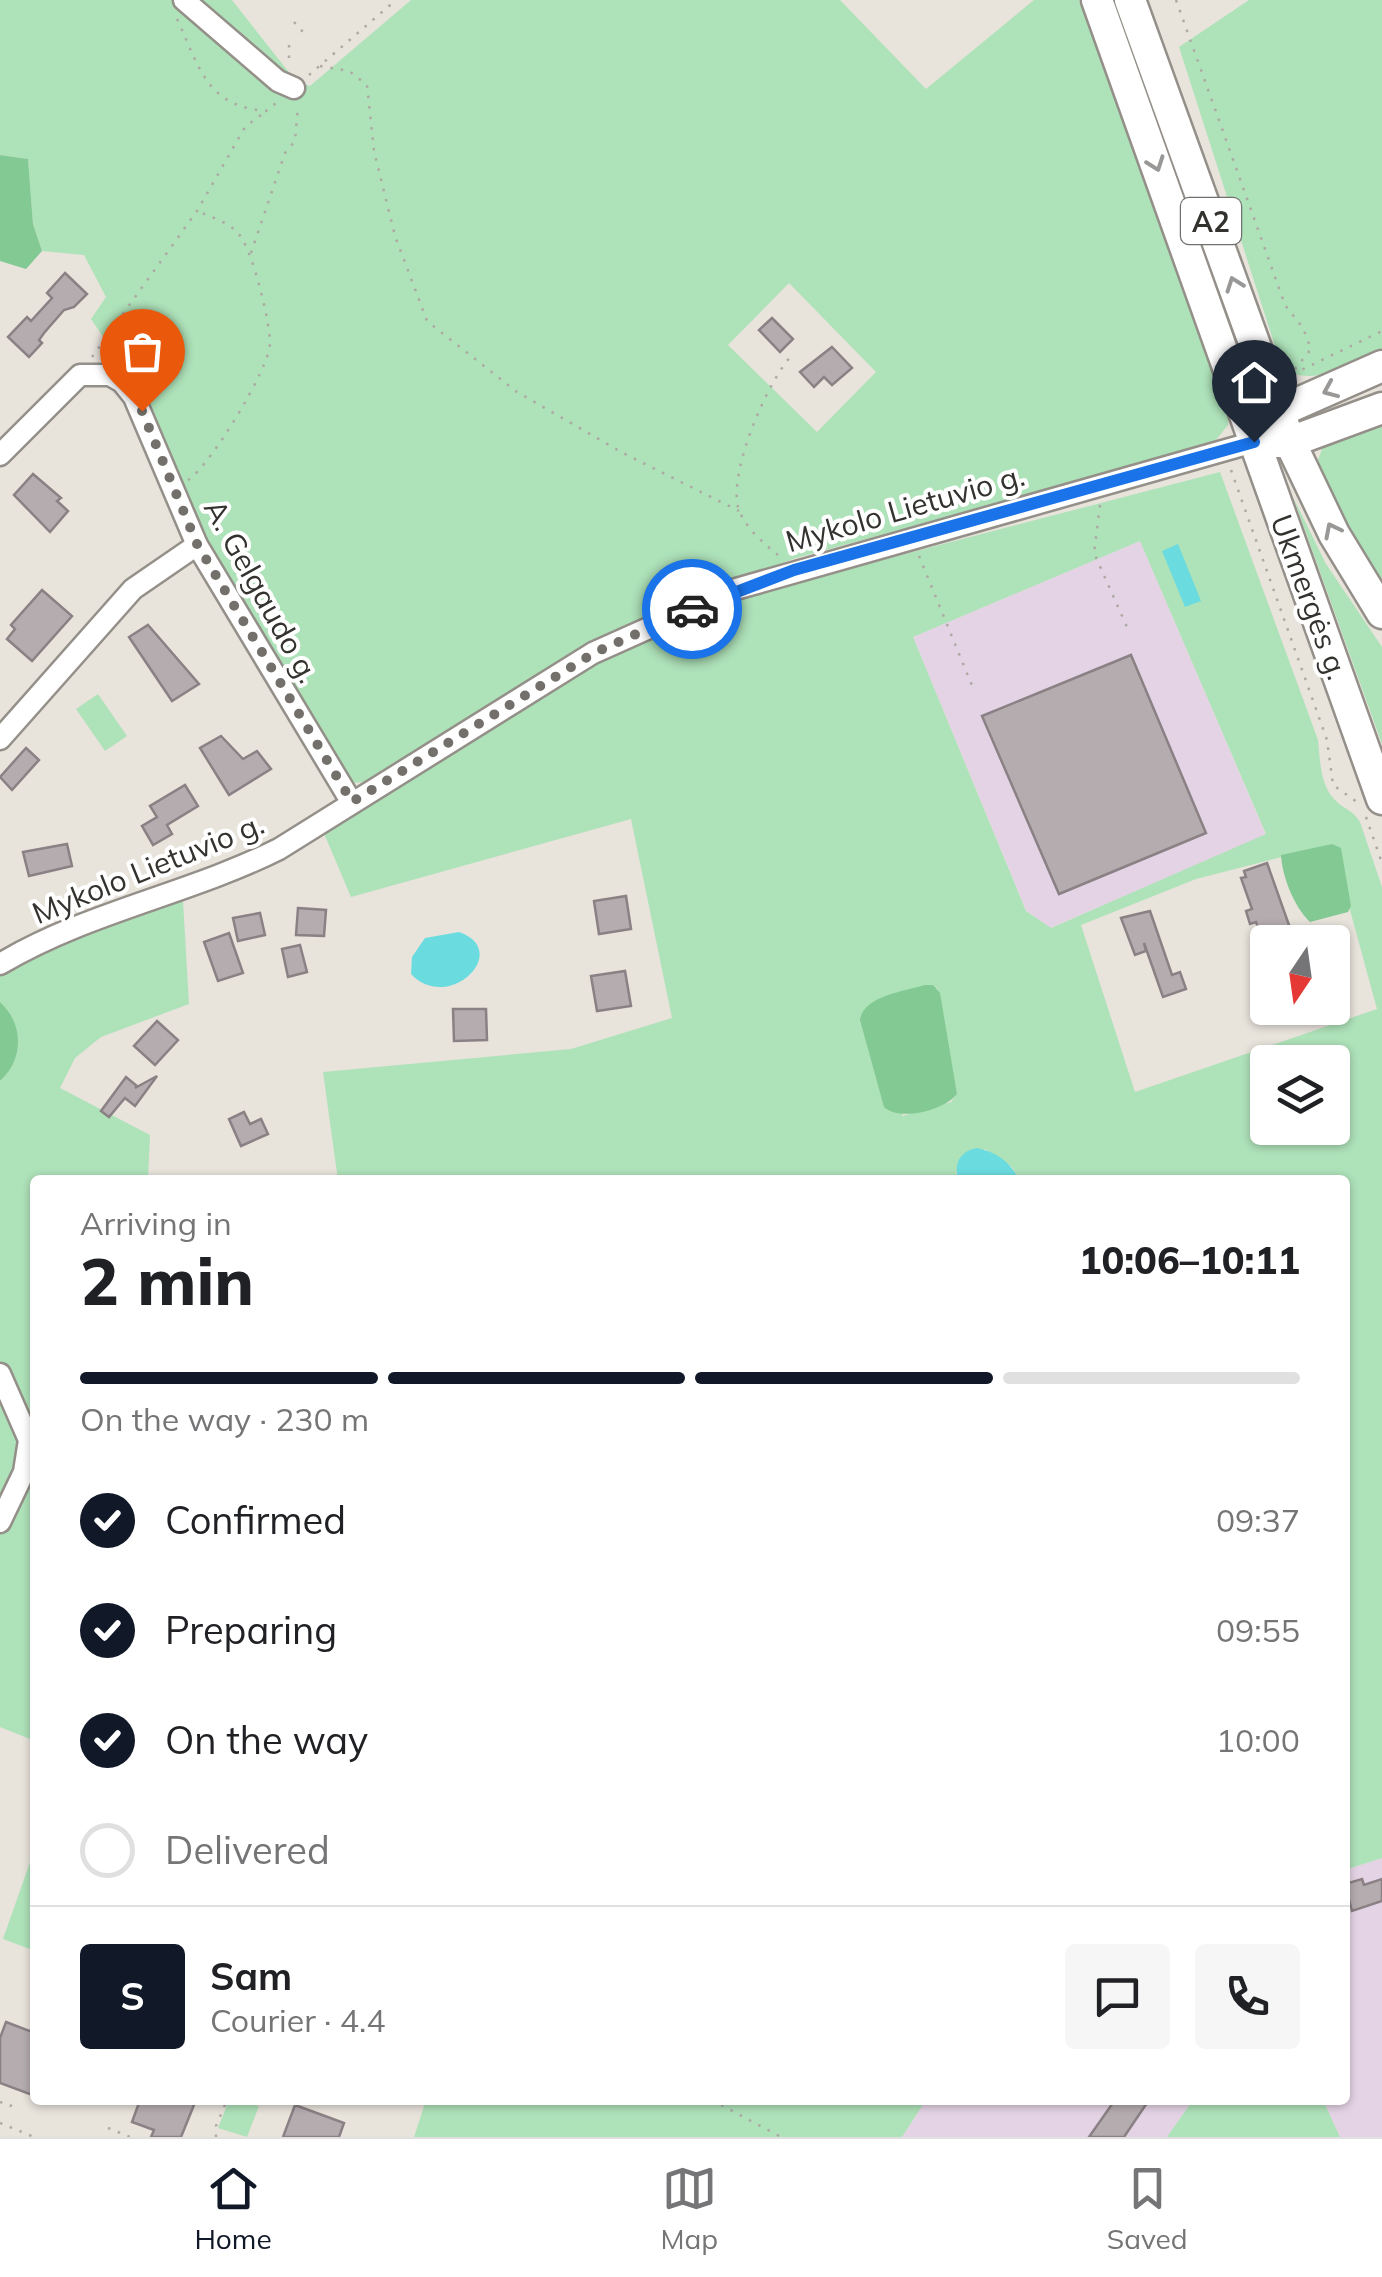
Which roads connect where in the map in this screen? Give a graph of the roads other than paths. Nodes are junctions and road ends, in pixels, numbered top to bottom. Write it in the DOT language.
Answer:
graph roads {
  1 [pos="184,0"];
  2 [pos="1097,0"];
  3 [pos="1130,0"];
  4 [pos="294,88"];
  5 [pos="1382,366"];
  6 [pos="1382,408"];
  7 [pos="1278,412"];
  8 [pos="1254,442"];
  9 [pos="1290,442"];
  10 [pos="0,455"];
  11 [pos="197,544"];
  12 [pos="1382,613"];
  13 [pos="0,738"];
  14 [pos="352,802"];
  15 [pos="1369,806"];
  16 [pos="0,964"];
  17 [pos="0,1374"];
  18 [pos="0,1522"];
  1 -- 4 [label="street"];
  2 -- 8 [label="highway, Ukmergės g. / A2, one-way"];
  7 -- 3 [label="highway, A2, one-way"];
  5 -- 7 [label="highway, one-way"];
  6 -- 9 [label="highway"];
  7 -- 8 [label="highway"];
  7 -- 9 [label="highway, A2"];
  8 -- 9 [label="highway"];
  8 -- 14 [label="street, Mykolo Lietuvio g."];
  8 -- 15 [label="highway, Ukmergės g. / A2"];
  12 -- 9 [label="highway, A2, one-way"];
  10 -- 11 [label="street, A. Gelgaudo g."];
  11 -- 13 [label="street"];
  11 -- 14 [label="street, A. Gelgaudo g."];
  14 -- 16 [label="street, Mykolo Lietuvio g."];
  17 -- 18 [label="street"];
}
